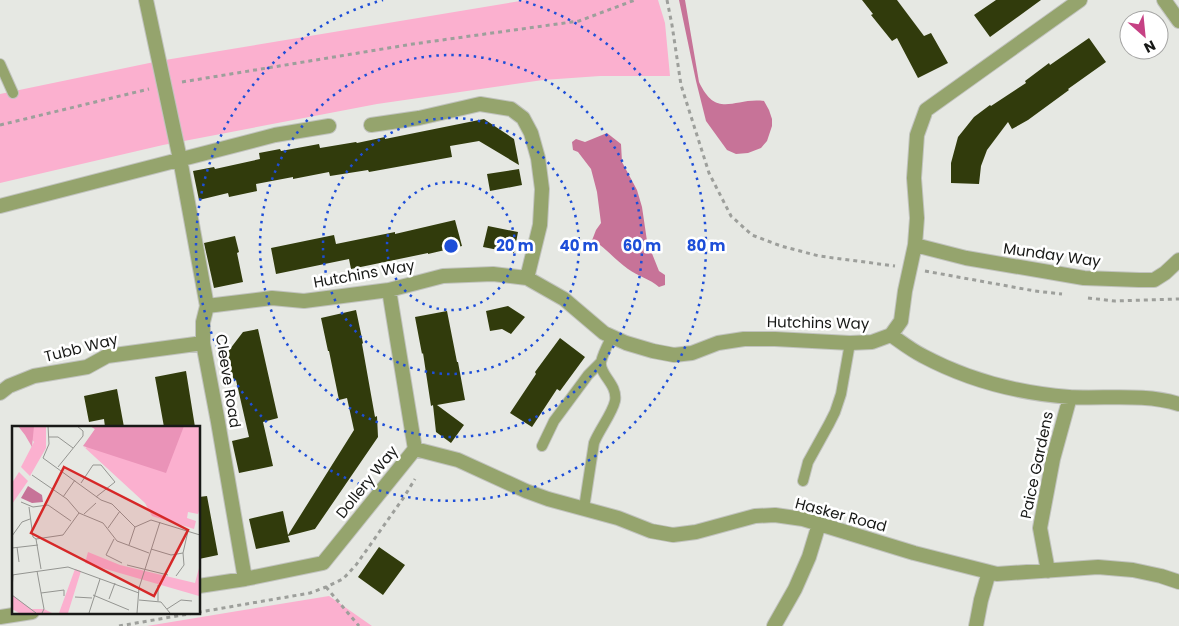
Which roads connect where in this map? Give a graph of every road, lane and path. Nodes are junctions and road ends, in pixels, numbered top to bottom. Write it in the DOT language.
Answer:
graph roads {
  1 [pos="146,0"];
  2 [pos="635,0"];
  3 [pos="667,0"];
  4 [pos="1080,0"];
  5 [pos="1164,0"];
  6 [pos="1179,21"];
  7 [pos="0,64"];
  8 [pos="165,85"];
  9 [pos="12,93"];
  10 [pos="0,125"];
  11 [pos="371,125"];
  12 [pos="329,126"];
  13 [pos="180,159"];
  14 [pos="0,206"];
  15 [pos="915,245"];
  16 [pos="1179,260"];
  17 [pos="910,268"];
  18 [pos="527,278"];
  19 [pos="388,290"];
  20 [pos="207,306"];
  21 [pos="891,335"];
  22 [pos="612,336"];
  23 [pos="203,343"];
  24 [pos="850,343"];
  25 [pos="601,362"];
  26 [pos="0,393"];
  27 [pos="1070,397"];
  28 [pos="1179,404"];
  29 [pos="542,446"];
  30 [pos="416,449"];
  31 [pos="803,481"];
  32 [pos="584,508"];
  33 [pos="819,524"];
  34 [pos="1048,571"];
  35 [pos="989,572"];
  36 [pos="244,579"];
  37 [pos="1179,582"];
  38 [pos="200,586"];
  39 [pos="326,587"];
  40 [pos="19,614"];
  41 [pos="0,617"];
  42 [pos="359,626"];
  43 [pos="774,626"];
  44 [pos="976,626"];
  1 -- 8 [label="street, Cleeve Road"];
  2 -- 8 [label="path"];
  3 -- 17 [label="path"];
  4 -- 15 [label="street, Hutchins Way"];
  5 -- 6 [label="street"];
  7 -- 9 [label="lane"];
  8 -- 10 [label="path"];
  8 -- 13 [label="street, Cleeve Road"];
  11 -- 18 [label="street"];
  12 -- 13 [label="street"];
  13 -- 14 [label="street"];
  13 -- 20 [label="street, Cleeve Road"];
  15 -- 16 [label="street, Munday Way"];
  15 -- 17 [label="street, Hutchins Way"];
  17 -- 21 [label="street, Hutchins Way"];
  18 -- 19 [label="street, Hutchins Way"];
  18 -- 22 [label="street, Hutchins Way"];
  19 -- 20 [label="street, Hutchins Way"];
  19 -- 30 [label="street, Dollery Way"];
  20 -- 23 [label="street, Cleeve Road"];
  21 -- 24 [label="street, Hutchins Way"];
  21 -- 27 [label="street, Paice Gardens"];
  22 -- 24 [label="street, Hutchins Way"];
  22 -- 25 [label="lane"];
  23 -- 26 [label="street, Tubb Way"];
  23 -- 36 [label="street, Cleeve Road"];
  24 -- 31 [label="lane"];
  25 -- 29 [label="lane"];
  25 -- 32 [label="lane"];
  27 -- 28 [label="street, Paice Gardens"];
  27 -- 34 [label="street, Paice Gardens"];
  30 -- 32 [label="street, Hasker Road"];
  30 -- 36 [label="street, Dollery Way"];
  32 -- 33 [label="street, Hasker Road"];
  33 -- 35 [label="street, Hasker Road"];
  33 -- 43 [label="street"];
  34 -- 35 [label="street, Hasker Road"];
  34 -- 37 [label="street, Hasker Road"];
  35 -- 44 [label="street"];
  36 -- 38 [label="street, Dollery Way"];
  39 -- 42 [label="path"];
  40 -- 41 [label="street"];
}
